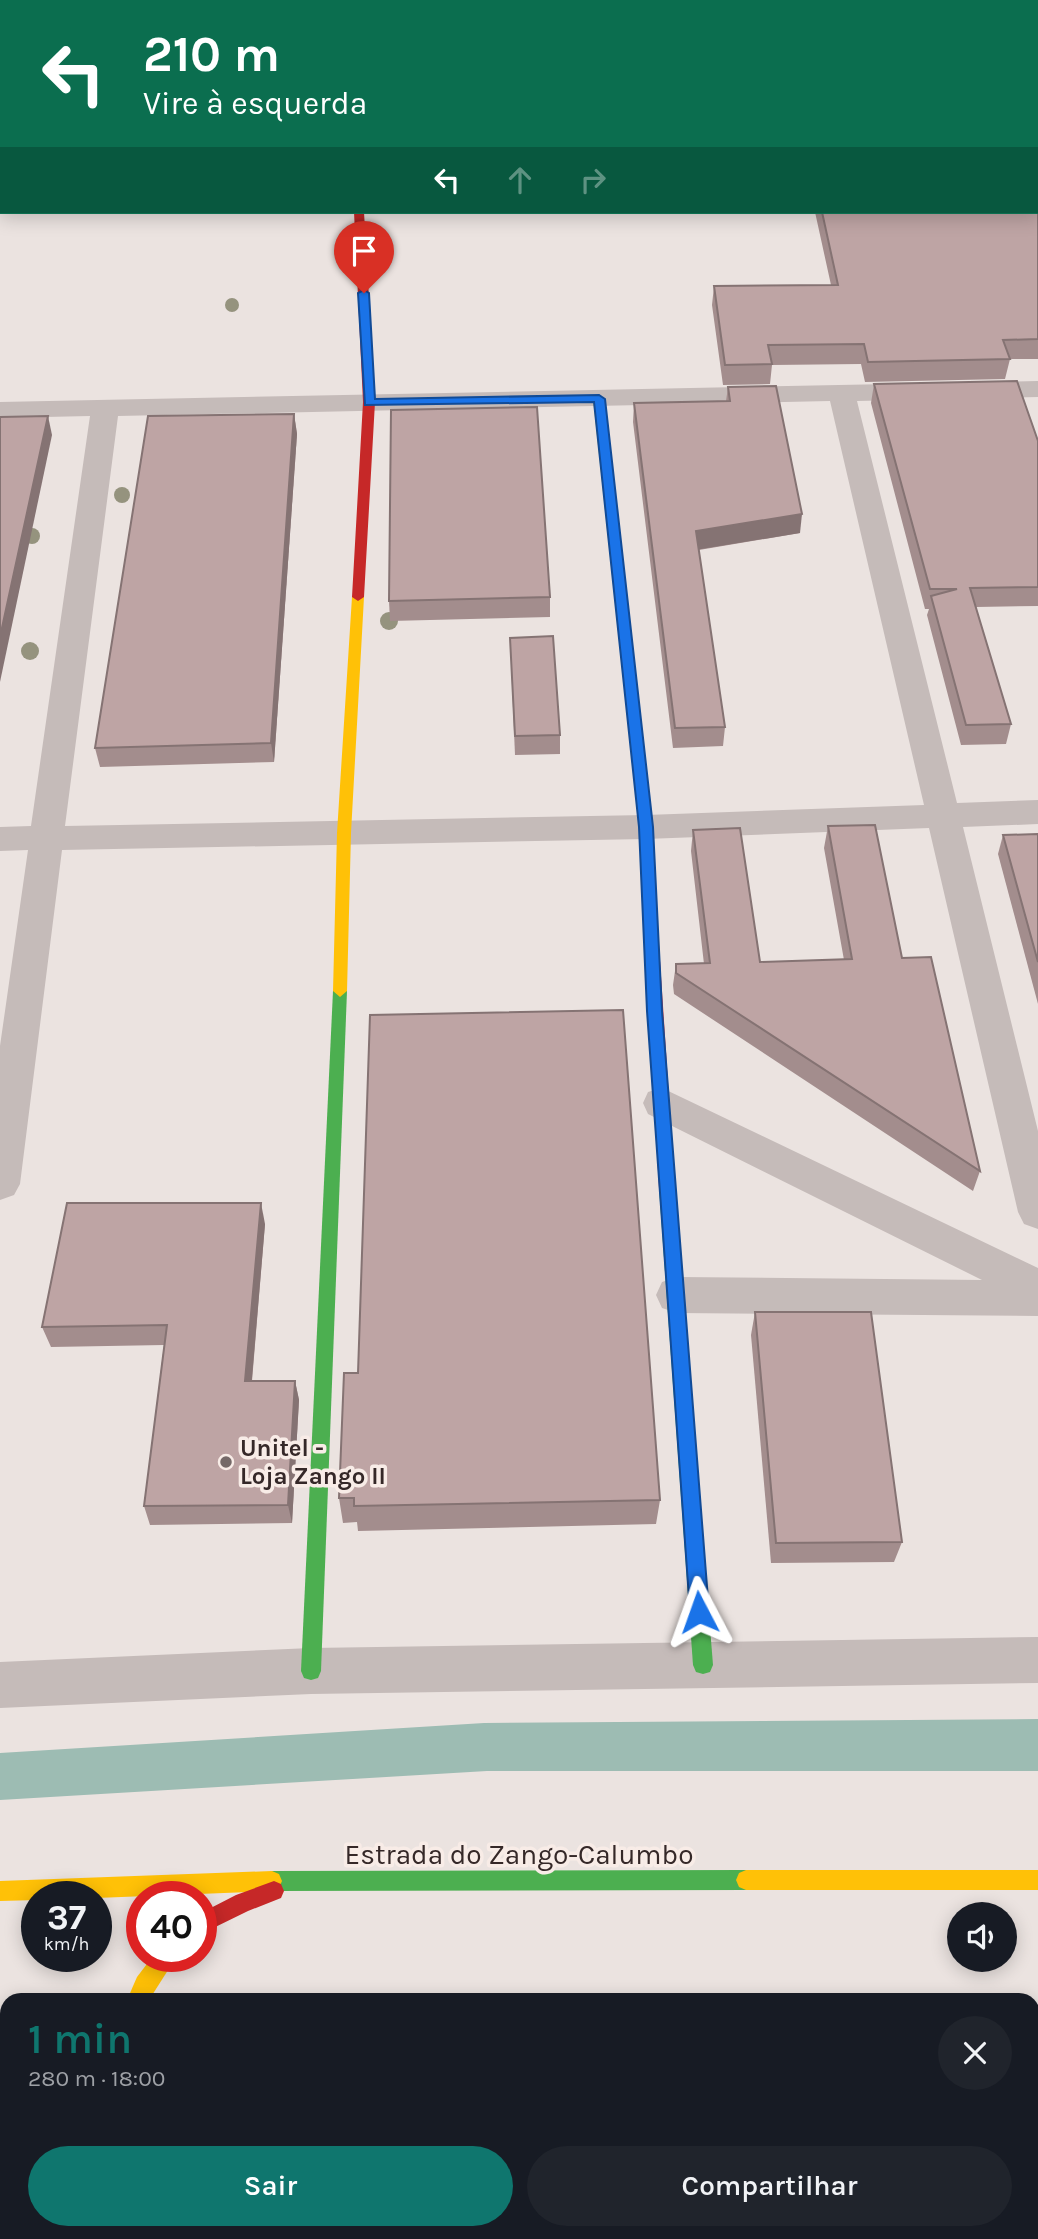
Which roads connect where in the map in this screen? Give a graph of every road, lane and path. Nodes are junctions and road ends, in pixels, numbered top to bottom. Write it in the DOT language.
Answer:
graph roads {
  1 [pos="359,214"];
  2 [pos="1038,389"];
  3 [pos="842,394"];
  4 [pos="599,399"];
  5 [pos="369,402"];
  6 [pos="105,408"];
  7 [pos="0,410"];
  8 [pos="1038,812"];
  9 [pos="941,816"];
  10 [pos="646,827"];
  11 [pos="344,833"];
  12 [pos="48,837"];
  13 [pos="0,839"];
  14 [pos="662,1103"];
  15 [pos="0,1184"];
  16 [pos="1038,1212"];
  17 [pos="1038,1288"];
  18 [pos="677,1295"];
  19 [pos="1038,1298"];
  20 [pos="1038,1660"];
  21 [pos="703,1665"];
  22 [pos="311,1671"];
  23 [pos="0,1685"];
  24 [pos="309,1880"];
  25 [pos="1038,1881"];
  26 [pos="0,1891"];
  27 [pos="217,1916"];
  28 [pos="155,1972"];
  29 [pos="141,1993"];
  1 -- 5 [label="street"];
  2 -- 3 [label="street"];
  3 -- 4 [label="street"];
  3 -- 9 [label="street"];
  4 -- 5 [label="street"];
  4 -- 10 [label="street"];
  5 -- 6 [label="street"];
  5 -- 11 [label="street"];
  6 -- 7 [label="street"];
  6 -- 12 [label="street"];
  8 -- 9 [label="street"];
  9 -- 10 [label="street"];
  9 -- 16 [label="street"];
  10 -- 11 [label="street"];
  10 -- 14 [label="street"];
  11 -- 12 [label="street"];
  11 -- 22 [label="street"];
  12 -- 13 [label="street"];
  12 -- 15 [label="street"];
  14 -- 17 [label="street"];
  14 -- 18 [label="street"];
  18 -- 19 [label="street"];
  18 -- 21 [label="street"];
  20 -- 21 [label="street"];
  21 -- 22 [label="street"];
  22 -- 23 [label="street"];
  24 -- 25 [label="street, Estrada do Zango-Calumbo"];
  24 -- 26 [label="street, Estrada do Zango-Calumbo"];
  24 -- 27 [label="street"];
  28 -- 29 [label="street"];
}
